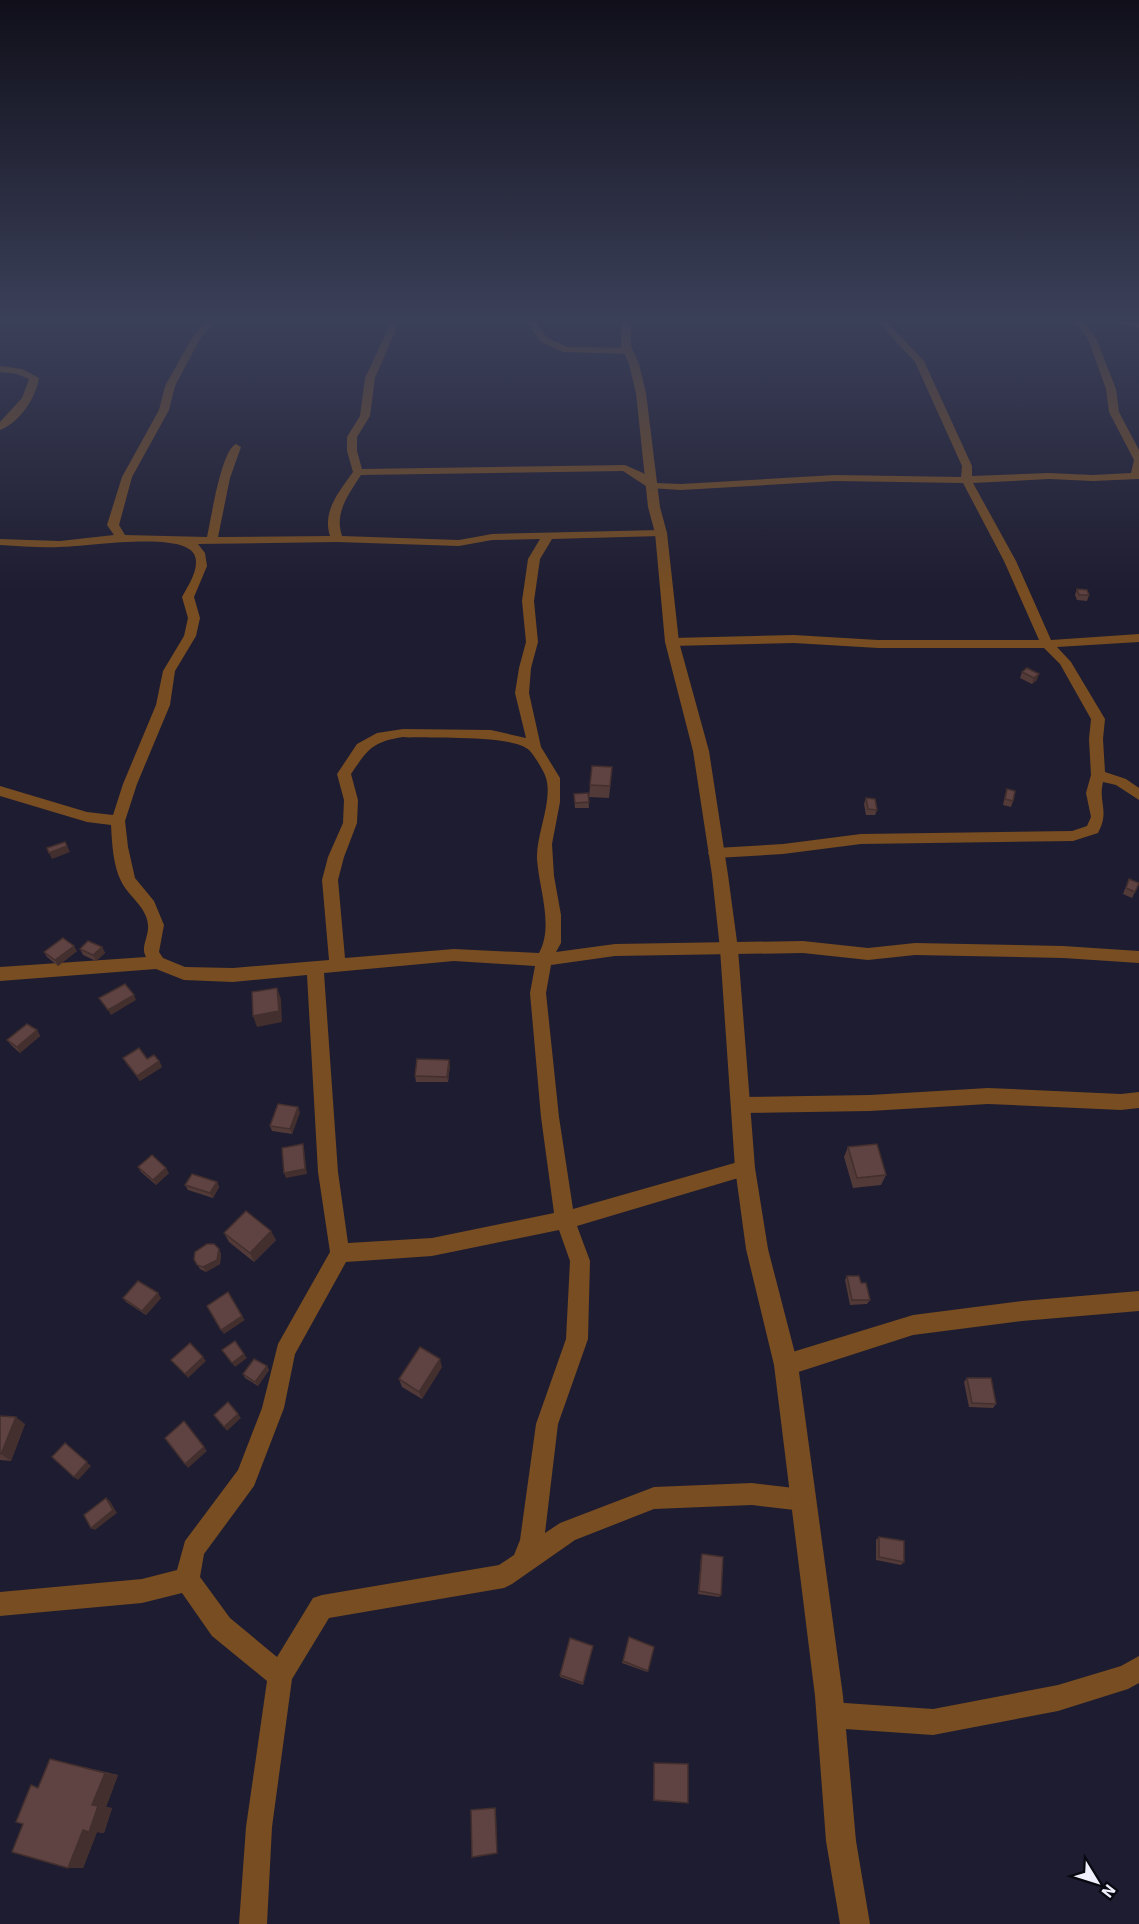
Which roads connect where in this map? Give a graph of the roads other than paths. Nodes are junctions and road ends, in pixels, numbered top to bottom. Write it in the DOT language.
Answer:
graph roads {
  1 [pos="16,411"];
  2 [pos="164,411"];
  3 [pos="366,411"];
  4 [pos="643,411"];
  5 [pos="941,411"];
  6 [pos="1114,411"];
  7 [pos="0,427"];
  8 [pos="236,447"];
  9 [pos="358,472"];
  10 [pos="1138,476"];
  11 [pos="966,479"];
  12 [pos="653,486"];
  13 [pos="661,533"];
  14 [pos="547,537"];
  15 [pos="121,538"];
  16 [pos="337,539"];
  17 [pos="185,542"];
  18 [pos="212,542"];
  19 [pos="2,545"];
  20 [pos="1139,638"];
  21 [pos="672,642"];
  22 [pos="1047,645"];
  23 [pos="534,747"];
  24 [pos="1098,775"];
  25 [pos="0,791"];
  26 [pos="1139,795"];
  27 [pos="118,821"];
  28 [pos="716,853"];
  29 [pos="729,948"];
  30 [pos="1139,957"];
  31 [pos="544,960"];
  32 [pos="157,963"];
  33 [pos="338,967"];
  34 [pos="315,969"];
  35 [pos="0,974"];
  36 [pos="1139,1100"];
  37 [pos="740,1105"];
  38 [pos="745,1168"];
  39 [pos="565,1220"];
  40 [pos="340,1253"];
  41 [pos="1139,1301"];
  42 [pos="786,1365"];
  43 [pos="803,1500"];
  44 [pos="522,1563"];
  45 [pos="187,1580"];
  46 [pos="0,1604"];
  47 [pos="1139,1668"];
  48 [pos="280,1676"];
  49 [pos="830,1715"];
  50 [pos="253,1924"];
  51 [pos="855,1924"];
  1 -- 7 [label="street"];
  2 -- 15 [label="street"];
  3 -- 9 [label="street"];
  4 -- 12 [label="street"];
  5 -- 11 [label="street"];
  6 -- 10 [label="street"];
  8 -- 18 [label="street"];
  9 -- 12 [label="street"];
  9 -- 16 [label="street"];
  10 -- 11 [label="street"];
  11 -- 12 [label="street"];
  11 -- 22 [label="street"];
  12 -- 13 [label="street"];
  13 -- 14 [label="street"];
  13 -- 21 [label="street"];
  14 -- 16 [label="street"];
  14 -- 23 [label="street"];
  15 -- 17 [label="street"];
  15 -- 19 [label="street"];
  16 -- 18 [label="street"];
  17 -- 18 [label="street"];
  17 -- 27 [label="street"];
  20 -- 22 [label="street"];
  21 -- 22 [label="street"];
  21 -- 28 [label="street"];
  22 -- 24 [label="street"];
  23 -- 31 [label="street"];
  23 -- 33 [label="street"];
  24 -- 26 [label="street"];
  24 -- 28 [label="street"];
  25 -- 27 [label="street"];
  27 -- 32 [label="street"];
  28 -- 29 [label="street"];
  29 -- 30 [label="street"];
  29 -- 31 [label="street"];
  29 -- 37 [label="street"];
  31 -- 33 [label="street"];
  31 -- 39 [label="street"];
  32 -- 34 [label="street"];
  32 -- 35 [label="street"];
  33 -- 34 [label="street"];
  34 -- 40 [label="street"];
  36 -- 37 [label="street"];
  37 -- 38 [label="street"];
  38 -- 39 [label="street"];
  38 -- 42 [label="street"];
  39 -- 40 [label="street"];
  39 -- 44 [label="street"];
  40 -- 45 [label="street"];
  41 -- 42 [label="street"];
  42 -- 43 [label="street"];
  43 -- 44 [label="street"];
  43 -- 49 [label="street"];
  44 -- 48 [label="street"];
  45 -- 46 [label="street"];
  45 -- 48 [label="street"];
  47 -- 49 [label="street"];
  48 -- 50 [label="street"];
  49 -- 51 [label="street"];
}
